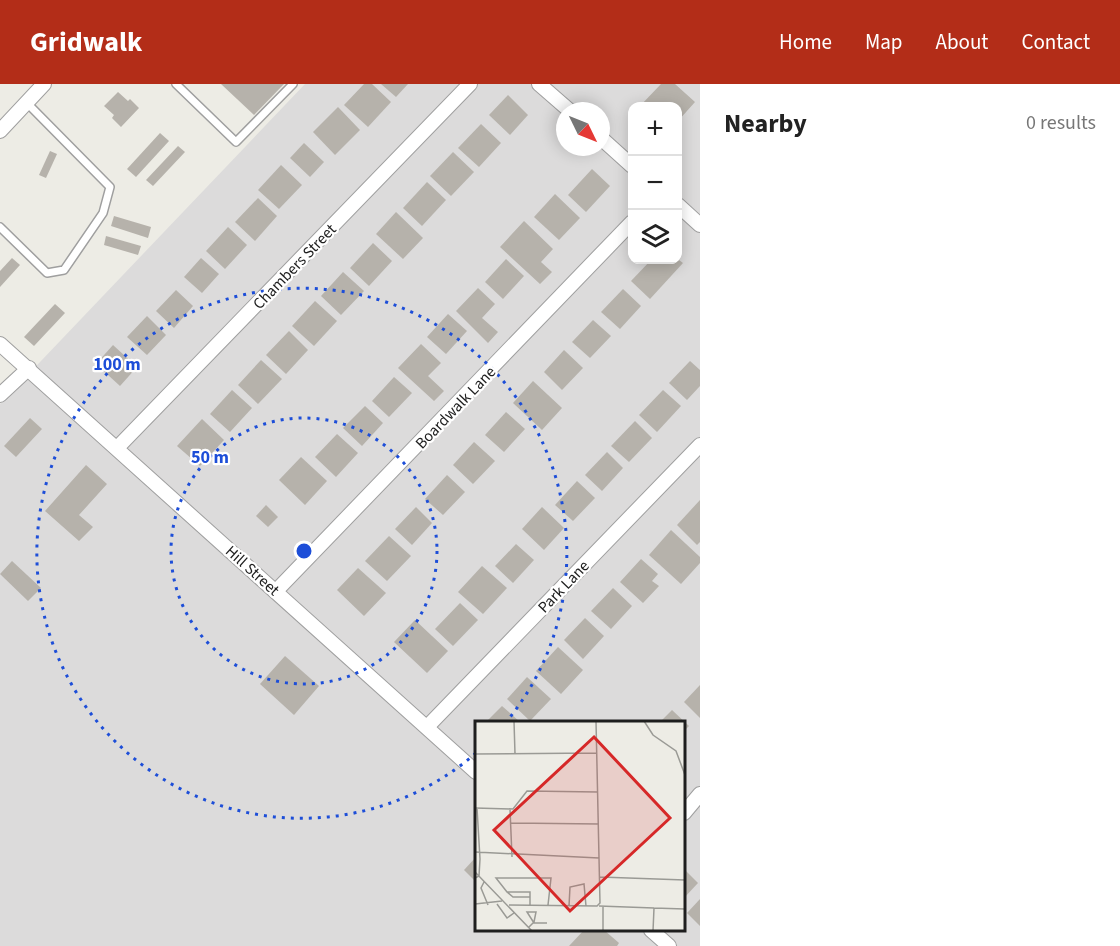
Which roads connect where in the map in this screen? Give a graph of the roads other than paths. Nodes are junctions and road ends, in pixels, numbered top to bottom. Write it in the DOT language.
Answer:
graph roads {
  1 [pos="44,84"];
  2 [pos="176,84"];
  3 [pos="293,84"];
  4 [pos="470,84"];
  5 [pos="538,84"];
  6 [pos="559,102"];
  7 [pos="27,103"];
  8 [pos="0,131"];
  9 [pos="610,146"];
  10 [pos="628,162"];
  11 [pos="682,209"];
  12 [pos="700,225"];
  13 [pos="0,227"];
  14 [pos="628,227"];
  15 [pos="0,344"];
  16 [pos="29,368"];
  17 [pos="0,395"];
  18 [pos="700,445"];
  19 [pos="117,448"];
  20 [pos="276,591"];
  21 [pos="427,727"];
  22 [pos="475,770"];
  23 [pos="700,794"];
  24 [pos="685,812"];
  25 [pos="652,931"];
  26 [pos="669,946"];
  1 -- 7 [label="street"];
  2 -- 3 [label="lane"];
  4 -- 19 [label="street, Chambers Street"];
  5 -- 6 [label="street"];
  7 -- 8 [label="street"];
  7 -- 13 [label="lane"];
  9 -- 10 [label="street"];
  11 -- 12 [label="street"];
  14 -- 20 [label="street, Boardwalk Lane"];
  15 -- 16 [label="street, Hill Street"];
  16 -- 17 [label="street"];
  16 -- 19 [label="street, Hill Street"];
  18 -- 21 [label="street, Park Lane"];
  19 -- 20 [label="street, Hill Street"];
  20 -- 21 [label="street, Hill Street"];
  21 -- 22 [label="street, Hill Street"];
  23 -- 24 [label="street"];
  25 -- 26 [label="street"];
}
